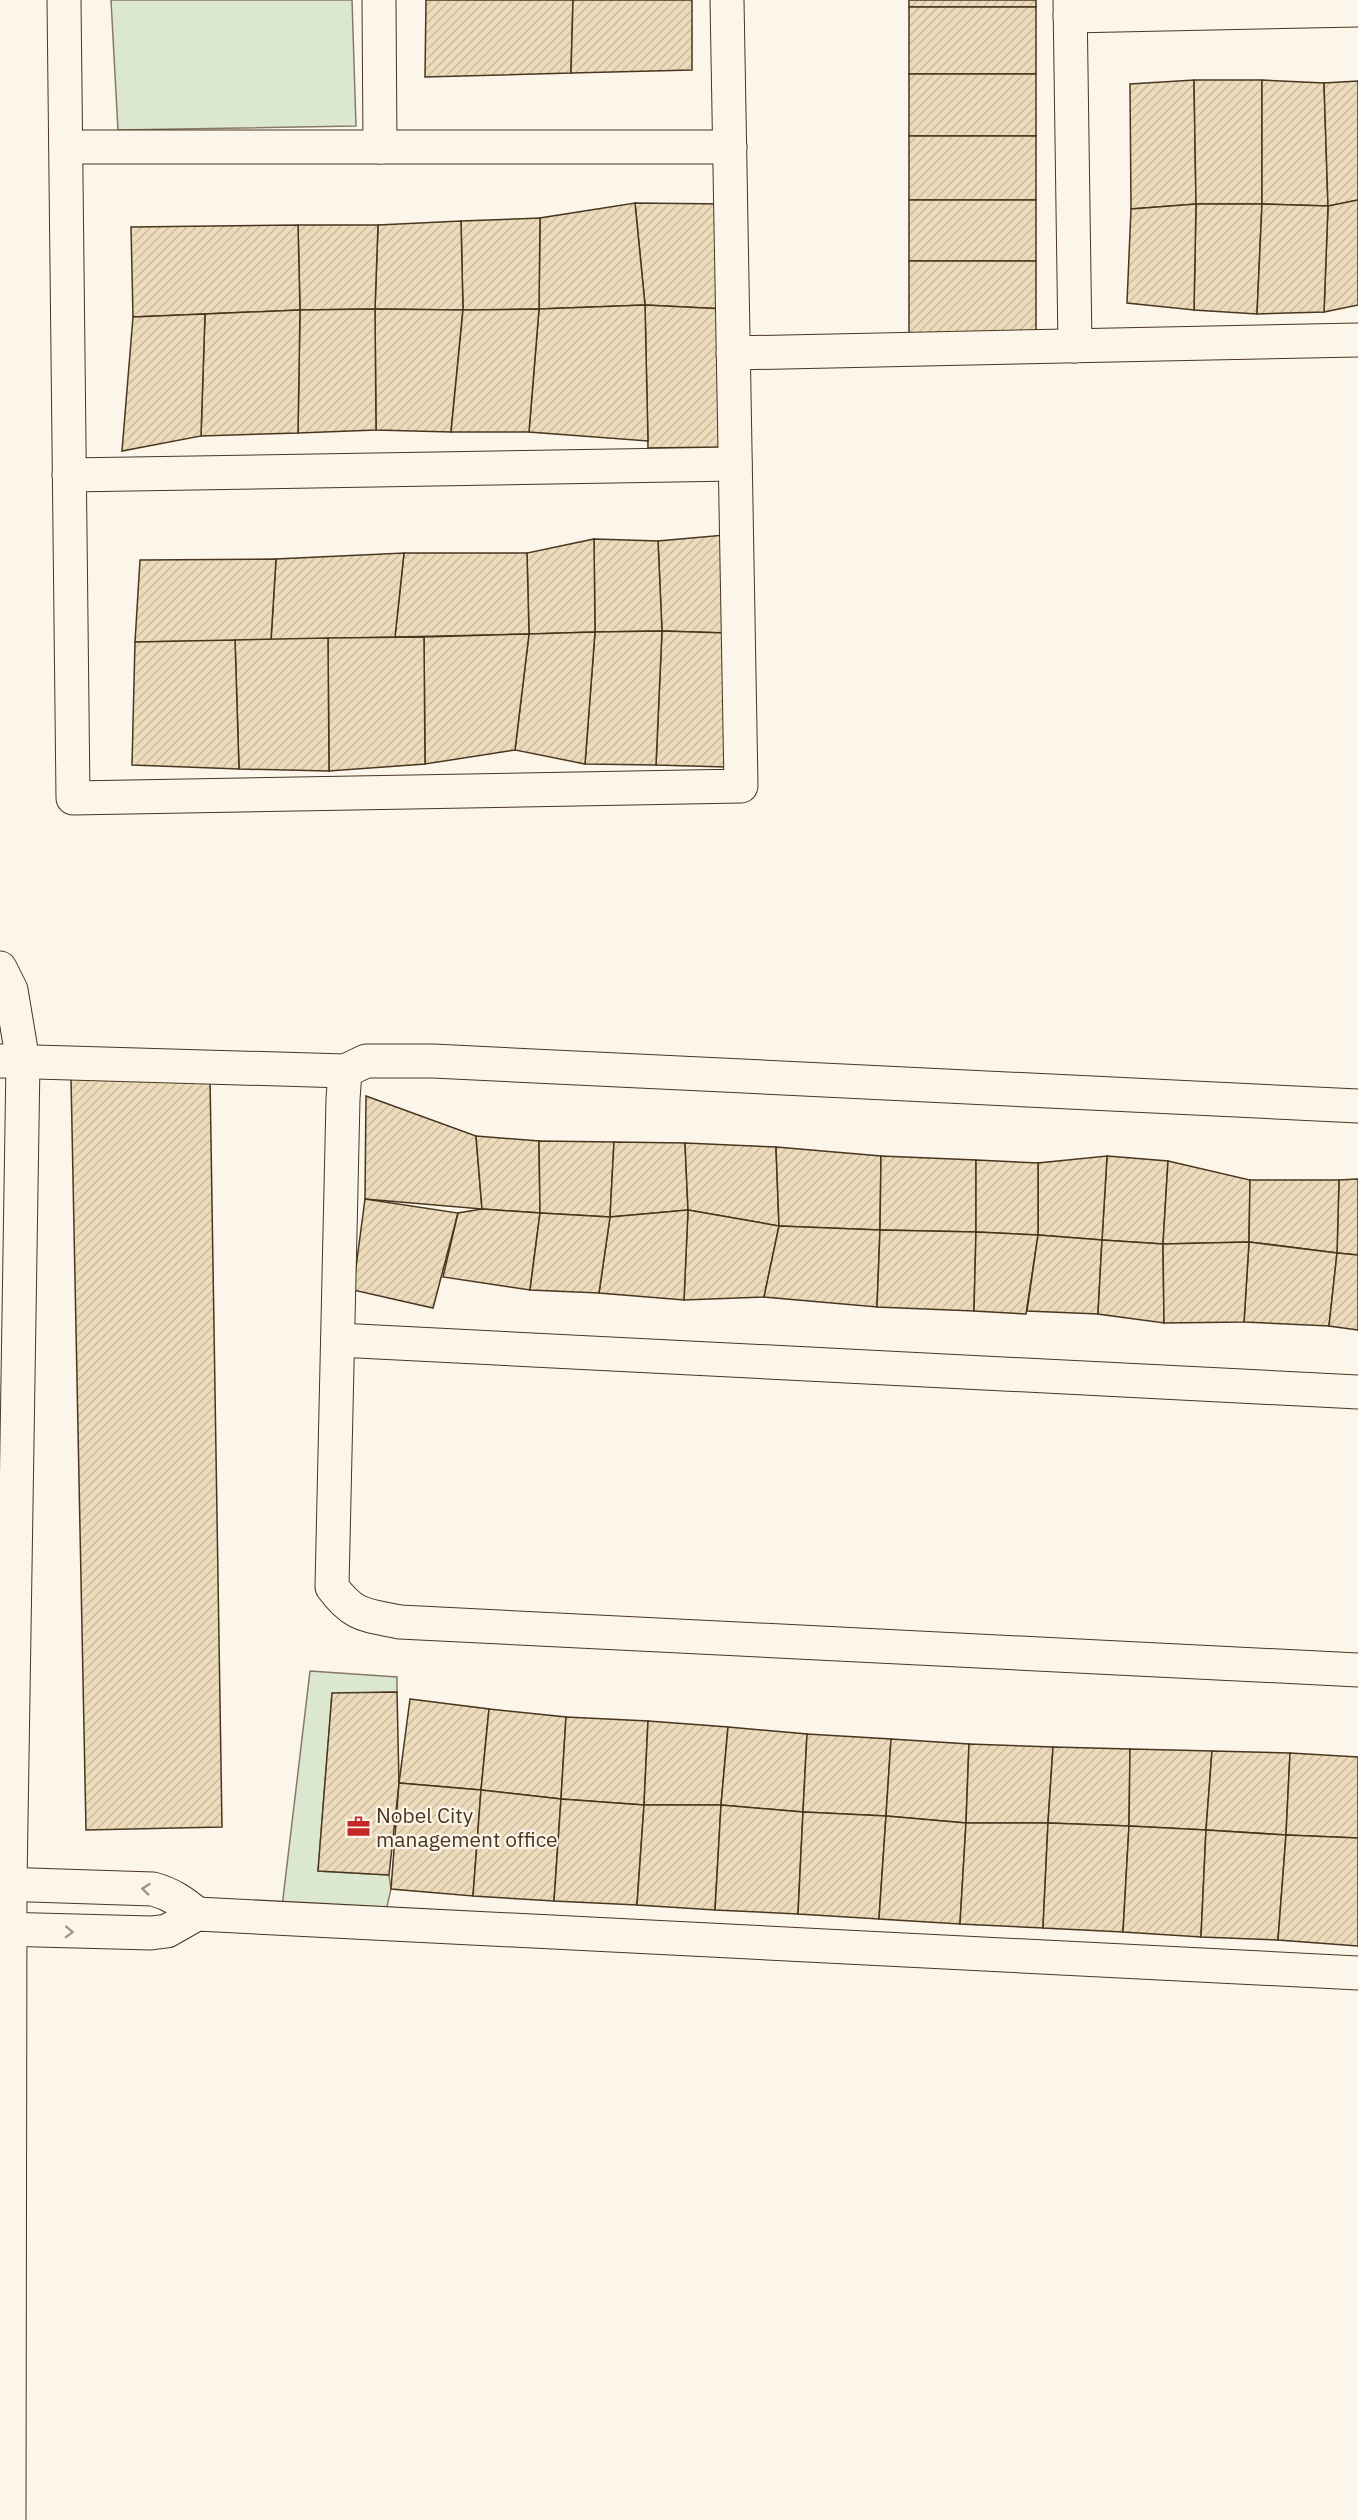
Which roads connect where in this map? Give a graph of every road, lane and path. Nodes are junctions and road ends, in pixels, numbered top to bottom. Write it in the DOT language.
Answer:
graph roads {
  1 [pos="64,0"];
  2 [pos="379,0"];
  3 [pos="727,0"];
  4 [pos="1070,8"];
  5 [pos="1358,10"];
  6 [pos="66,147"];
  7 [pos="380,147"];
  8 [pos="730,147"];
  9 [pos="1358,340"];
  10 [pos="1075,346"];
  11 [pos="733,353"];
  12 [pos="735,464"];
  13 [pos="69,475"];
  14 [pos="0,968"];
  15 [pos="11,1062"];
  16 [pos="345,1071"];
  17 [pos="1358,1106"];
  18 [pos="338,1340"];
  19 [pos="1358,1392"];
  20 [pos="1358,1670"];
  21 [pos="5,1884"];
  22 [pos="197,1914"];
  23 [pos="5,1930"];
  24 [pos="1358,1972"];
  25 [pos="9,2520"];
  1 -- 6 [label="street"];
  2 -- 7 [label="street"];
  3 -- 8 [label="street"];
  4 -- 5 [label="street"];
  4 -- 10 [label="street"];
  6 -- 7 [label="street"];
  6 -- 13 [label="street"];
  7 -- 8 [label="street"];
  8 -- 11 [label="street"];
  9 -- 10 [label="street"];
  10 -- 11 [label="street"];
  11 -- 12 [label="street"];
  12 -- 13 [label="street"];
  12 -- 13 [label="street"];
  14 -- 15 [label="street"];
  15 -- 16 [label="street"];
  15 -- 21 [label="street"];
  16 -- 17 [label="street"];
  16 -- 18 [label="street"];
  18 -- 19 [label="street"];
  18 -- 20 [label="street"];
  22 -- 21 [label="street, one-way"];
  21 -- 23 [label="street"];
  23 -- 22 [label="street, one-way"];
  22 -- 24 [label="street"];
  23 -- 25 [label="street"];
}
